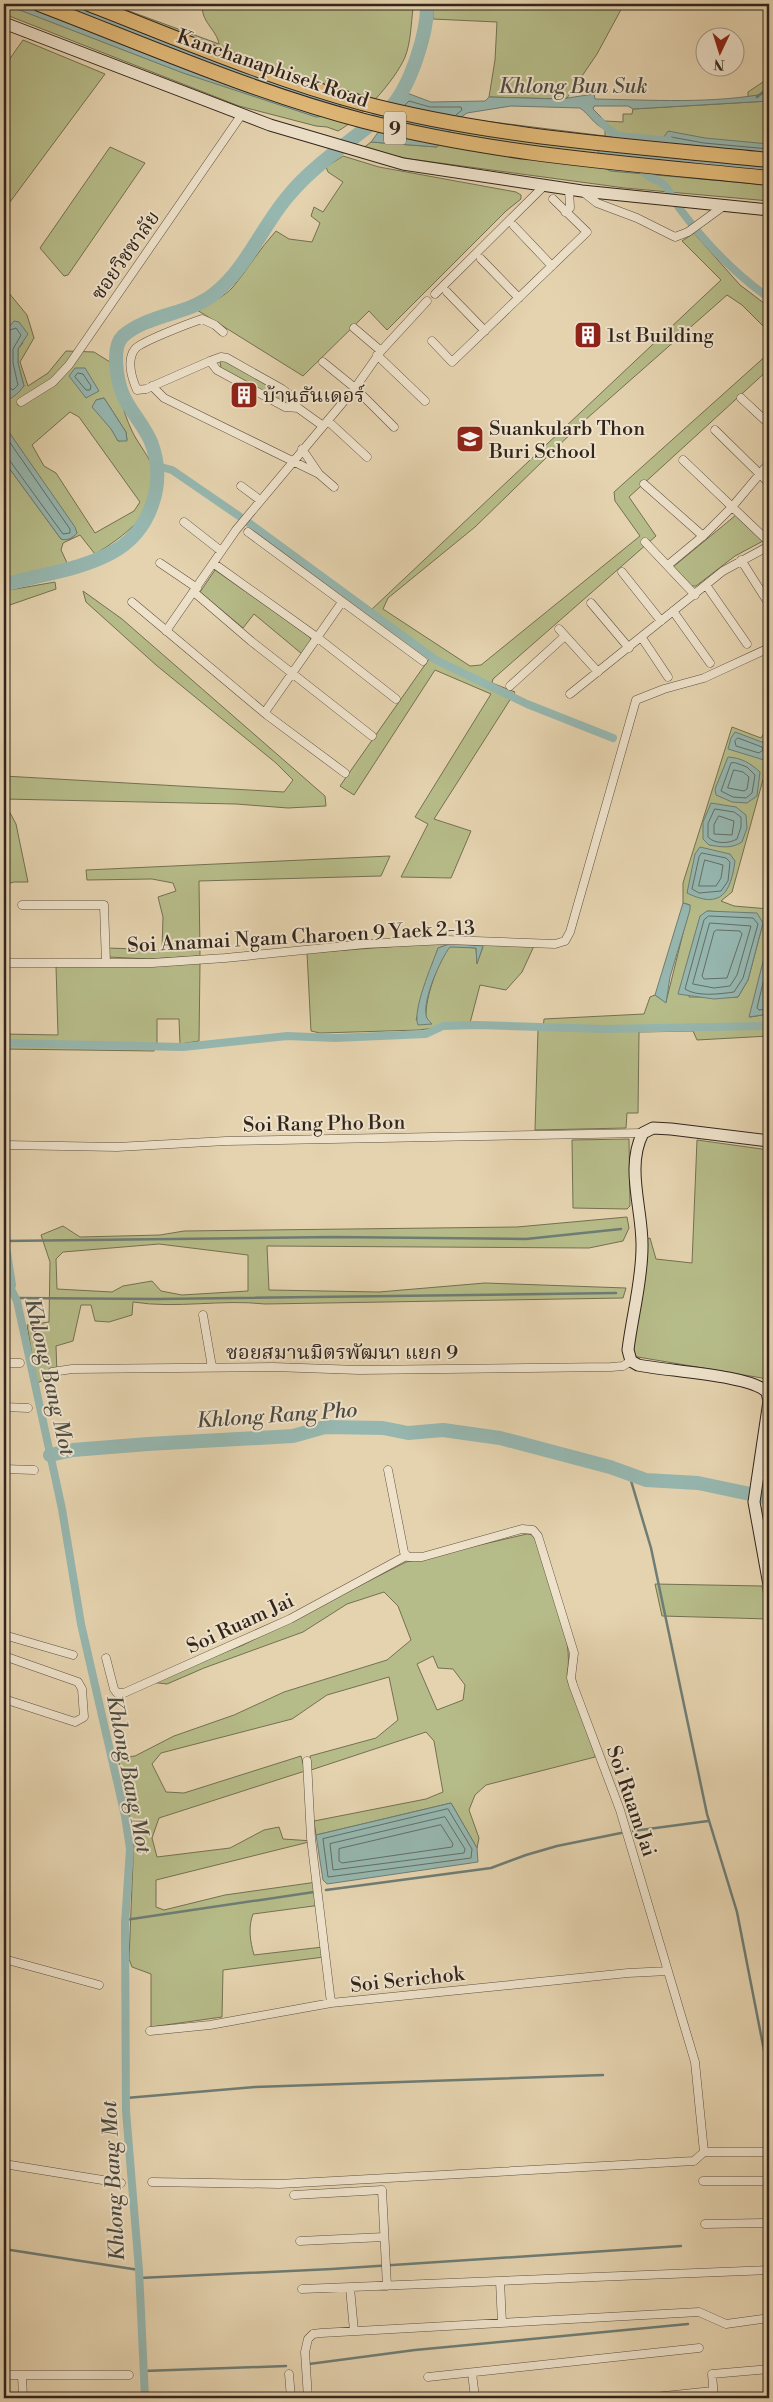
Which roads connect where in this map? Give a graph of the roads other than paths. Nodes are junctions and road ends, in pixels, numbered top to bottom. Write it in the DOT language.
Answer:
graph roads {
  1 [pos="39,4"];
  2 [pos="89,4"];
  3 [pos="4,22"];
  4 [pos="242,114"];
  5 [pos="769,160"];
  6 [pos="769,178"];
  7 [pos="545,186"];
  8 [pos="582,191"];
  9 [pos="569,193"];
  10 [pos="553,199"];
  11 [pos="725,205"];
  12 [pos="564,210"];
  13 [pos="769,210"];
  14 [pos="514,226"];
  15 [pos="481,259"];
  16 [pos="552,266"];
  17 [pos="447,292"];
  18 [pos="435,294"];
  19 [pos="519,298"];
  20 [pos="427,301"];
  21 [pos="354,328"];
  22 [pos="485,331"];
  23 [pos="223,332"];
  24 [pos="432,341"];
  25 [pos="379,353"];
  26 [pos="210,360"];
  27 [pos="323,362"];
  28 [pos="152,386"];
  29 [pos="356,388"];
  30 [pos="741,398"];
  31 [pos="425,400"];
  32 [pos="21,402"];
  33 [pos="298,408"];
  34 [pos="326,424"];
  35 [pos="769,424"];
  36 [pos="394,427"];
  37 [pos="716,430"];
  38 [pos="302,449"];
  39 [pos="367,458"];
  40 [pos="683,460"];
  41 [pos="291,462"];
  42 [pos="769,463"];
  43 [pos="319,474"];
  44 [pos="758,474"];
  45 [pos="769,483"];
  46 [pos="644,484"];
  47 [pos="241,486"];
  48 [pos="334,487"];
  49 [pos="260,500"];
  50 [pos="732,507"];
  51 [pos="184,522"];
  52 [pos="248,532"];
  53 [pos="703,536"];
  54 [pos="645,542"];
  55 [pos="769,542"];
  56 [pos="769,546"];
  57 [pos="221,551"];
  58 [pos="741,560"];
  59 [pos="160,562"];
  60 [pos="213,564"];
  61 [pos="668,566"];
  62 [pos="622,572"];
  63 [pos="706,586"];
  64 [pos="196,590"];
  65 [pos="695,594"];
  66 [pos="132,602"];
  67 [pos="342,602"];
  68 [pos="591,603"];
  69 [pos="769,604"];
  70 [pos="674,611"];
  71 [pos="661,621"];
  72 [pos="559,629"];
  73 [pos="166,631"];
  74 [pos="566,636"];
  75 [pos="318,638"];
  76 [pos="642,638"];
  77 [pos="747,644"];
  78 [pos="629,648"];
  79 [pos="769,648"];
  80 [pos="423,661"];
  81 [pos="710,663"];
  82 [pos="598,672"];
  83 [pos="291,673"];
  84 [pos="668,677"];
  85 [pos="510,686"];
  86 [pos="570,694"];
  87 [pos="396,699"];
  88 [pos="265,712"];
  89 [pos="372,736"];
  90 [pos="344,773"];
  91 [pos="22,905"];
  92 [pos="7,962"];
  93 [pos="106,963"];
  94 [pos="643,1133"];
  95 [pos="769,1141"];
  96 [pos="6,1145"];
  97 [pos="203,1315"];
  98 [pos="631,1361"];
  99 [pos="4,1363"];
  100 [pos="20,1363"];
  101 [pos="212,1367"];
  102 [pos="52,1372"];
  103 [pos="4,1407"];
  104 [pos="28,1408"];
  105 [pos="4,1468"];
  106 [pos="34,1470"];
  107 [pos="388,1470"];
  108 [pos="406,1556"];
  109 [pos="769,1583"];
  110 [pos="4,1634"];
  111 [pos="73,1655"];
  112 [pos="4,1656"];
  113 [pos="106,1658"];
  114 [pos="4,1699"];
  115 [pos="307,1761"];
  116 [pos="4,1959"];
  117 [pos="668,1971"];
  118 [pos="99,1985"];
  119 [pos="331,2003"];
  120 [pos="150,2030"];
  121 [pos="704,2152"];
  122 [pos="769,2152"];
  123 [pos="768,2161"];
  124 [pos="4,2164"];
  125 [pos="769,2180"];
  126 [pos="703,2181"];
  127 [pos="152,2182"];
  128 [pos="121,2183"];
  129 [pos="294,2195"];
  130 [pos="769,2223"];
  131 [pos="705,2224"];
  132 [pos="384,2237"];
  133 [pos="300,2241"];
  134 [pos="769,2270"];
  135 [pos="500,2281"];
  136 [pos="387,2286"];
  137 [pos="350,2288"];
  138 [pos="302,2290"];
  139 [pos="769,2318"];
  140 [pos="502,2323"];
  141 [pos="354,2331"];
  142 [pos="699,2348"];
  143 [pos="769,2369"];
  144 [pos="472,2373"];
  145 [pos="289,2374"];
  146 [pos="4,2375"];
  147 [pos="22,2375"];
  148 [pos="128,2375"];
  149 [pos="428,2377"];
  150 [pos="714,2395"];
  151 [pos="23,2398"];
  152 [pos="291,2398"];
  153 [pos="308,2398"];
  154 [pos="475,2398"];
  155 [pos="645,2398"];
  1 -- 6 [label="highway, Kanchanaphisek Road / 9"];
  2 -- 5 [label="highway, Kanchanaphisek Road / 9"];
  3 -- 4 [label="main road"];
  4 -- 7 [label="main road"];
  4 -- 32 [label="street, ซอยวิชชาลัย"];
  7 -- 9 [label="main road"];
  7 -- 18 [label="street"];
  8 -- 9 [label="main road"];
  8 -- 11 [label="main road"];
  8 -- 11 [label="street"];
  9 -- 12 [label="street"];
  10 -- 12 [label="street"];
  11 -- 13 [label="main road"];
  12 -- 16 [label="street"];
  14 -- 16 [label="street"];
  15 -- 19 [label="street"];
  16 -- 19 [label="street"];
  17 -- 22 [label="street"];
  19 -- 22 [label="street"];
  20 -- 25 [label="street"];
  21 -- 25 [label="street"];
  22 -- 24 [label="street"];
  23 -- 28 [label="street"];
  25 -- 29 [label="street"];
  25 -- 31 [label="street"];
  26 -- 28 [label="street"];
  26 -- 33 [label="street"];
  26 -- 33 [label="street"];
  27 -- 29 [label="street"];
  28 -- 41 [label="street"];
  29 -- 34 [label="street"];
  29 -- 36 [label="street"];
  30 -- 35 [label="street"];
  33 -- 34 [label="street"];
  34 -- 38 [label="street"];
  34 -- 39 [label="street"];
  37 -- 44 [label="street"];
  38 -- 41 [label="street"];
  38 -- 43 [label="street"];
  40 -- 50 [label="street"];
  41 -- 43 [label="street"];
  41 -- 49 [label="street"];
  42 -- 44 [label="street"];
  43 -- 48 [label="street"];
  44 -- 45 [label="street"];
  44 -- 50 [label="street"];
  46 -- 53 [label="street"];
  47 -- 49 [label="street"];
  49 -- 57 [label="street"];
  50 -- 53 [label="street"];
  50 -- 55 [label="street"];
  51 -- 57 [label="street"];
  52 -- 67 [label="street"];
  53 -- 61 [label="street"];
  54 -- 61 [label="street"];
  56 -- 58 [label="street"];
  57 -- 60 [label="street"];
  58 -- 63 [label="street"];
  58 -- 69 [label="street"];
  59 -- 64 [label="street"];
  60 -- 64 [label="street"];
  60 -- 75 [label="street"];
  61 -- 65 [label="street"];
  62 -- 71 [label="street"];
  63 -- 65 [label="street"];
  63 -- 77 [label="street"];
  64 -- 73 [label="street"];
  64 -- 83 [label="street"];
  65 -- 70 [label="street"];
  66 -- 73 [label="street"];
  67 -- 75 [label="street"];
  67 -- 80 [label="street"];
  68 -- 78 [label="street"];
  70 -- 71 [label="street"];
  70 -- 81 [label="street"];
  71 -- 76 [label="street"];
  72 -- 74 [label="street"];
  73 -- 88 [label="street"];
  74 -- 82 [label="street"];
  74 -- 85 [label="street"];
  75 -- 83 [label="street"];
  75 -- 87 [label="street"];
  76 -- 78 [label="street"];
  76 -- 84 [label="street"];
  78 -- 82 [label="street"];
  79 -- 93 [label="street, Soi Anamai Ngam Charoen 9 Yaek 2-13"];
  82 -- 86 [label="street"];
  83 -- 88 [label="street"];
  83 -- 89 [label="street"];
  88 -- 90 [label="street"];
  91 -- 93 [label="street"];
  92 -- 93 [label="street, Soi Anamai Ngam Charoen 9 Yaek 2-13"];
  94 -- 95 [label="main road"];
  94 -- 96 [label="street, Soi Rang Pho Bon"];
  94 -- 98 [label="main road"];
  97 -- 101 [label="street"];
  98 -- 101 [label="street, ซอยสมานมิตรพัฒนา แยก 9"];
  98 -- 109 [label="main road"];
  99 -- 100 [label="street"];
  101 -- 102 [label="street, ซอยสมานมิตรพัฒนา แยก 9"];
  103 -- 104 [label="street"];
  105 -- 106 [label="street"];
  107 -- 108 [label="street"];
  108 -- 113 [label="street, Soi Ruam Jai"];
  108 -- 117 [label="street, Soi Ruam Jai"];
  110 -- 111 [label="street"];
  112 -- 114 [label="street"];
  115 -- 119 [label="street"];
  116 -- 118 [label="street"];
  117 -- 119 [label="street, Soi Serichok"];
  117 -- 121 [label="street, Soi Ruam Jai"];
  119 -- 120 [label="street, Soi Serichok"];
  121 -- 122 [label="street"];
  121 -- 127 [label="street"];
  123 -- 125 [label="street"];
  124 -- 128 [label="street"];
  125 -- 126 [label="street"];
  129 -- 132 [label="street"];
  130 -- 131 [label="street"];
  132 -- 133 [label="street"];
  132 -- 136 [label="street"];
  134 -- 135 [label="street"];
  135 -- 136 [label="street"];
  135 -- 140 [label="street"];
  136 -- 137 [label="street"];
  137 -- 138 [label="street"];
  137 -- 141 [label="street"];
  139 -- 140 [label="street"];
  140 -- 141 [label="street"];
  141 -- 153 [label="street"];
  142 -- 144 [label="street"];
  143 -- 150 [label="street"];
  144 -- 149 [label="street"];
  144 -- 154 [label="street"];
  145 -- 152 [label="street"];
  146 -- 147 [label="street"];
  147 -- 148 [label="street"];
  147 -- 151 [label="street"];
  150 -- 155 [label="street"];
}
